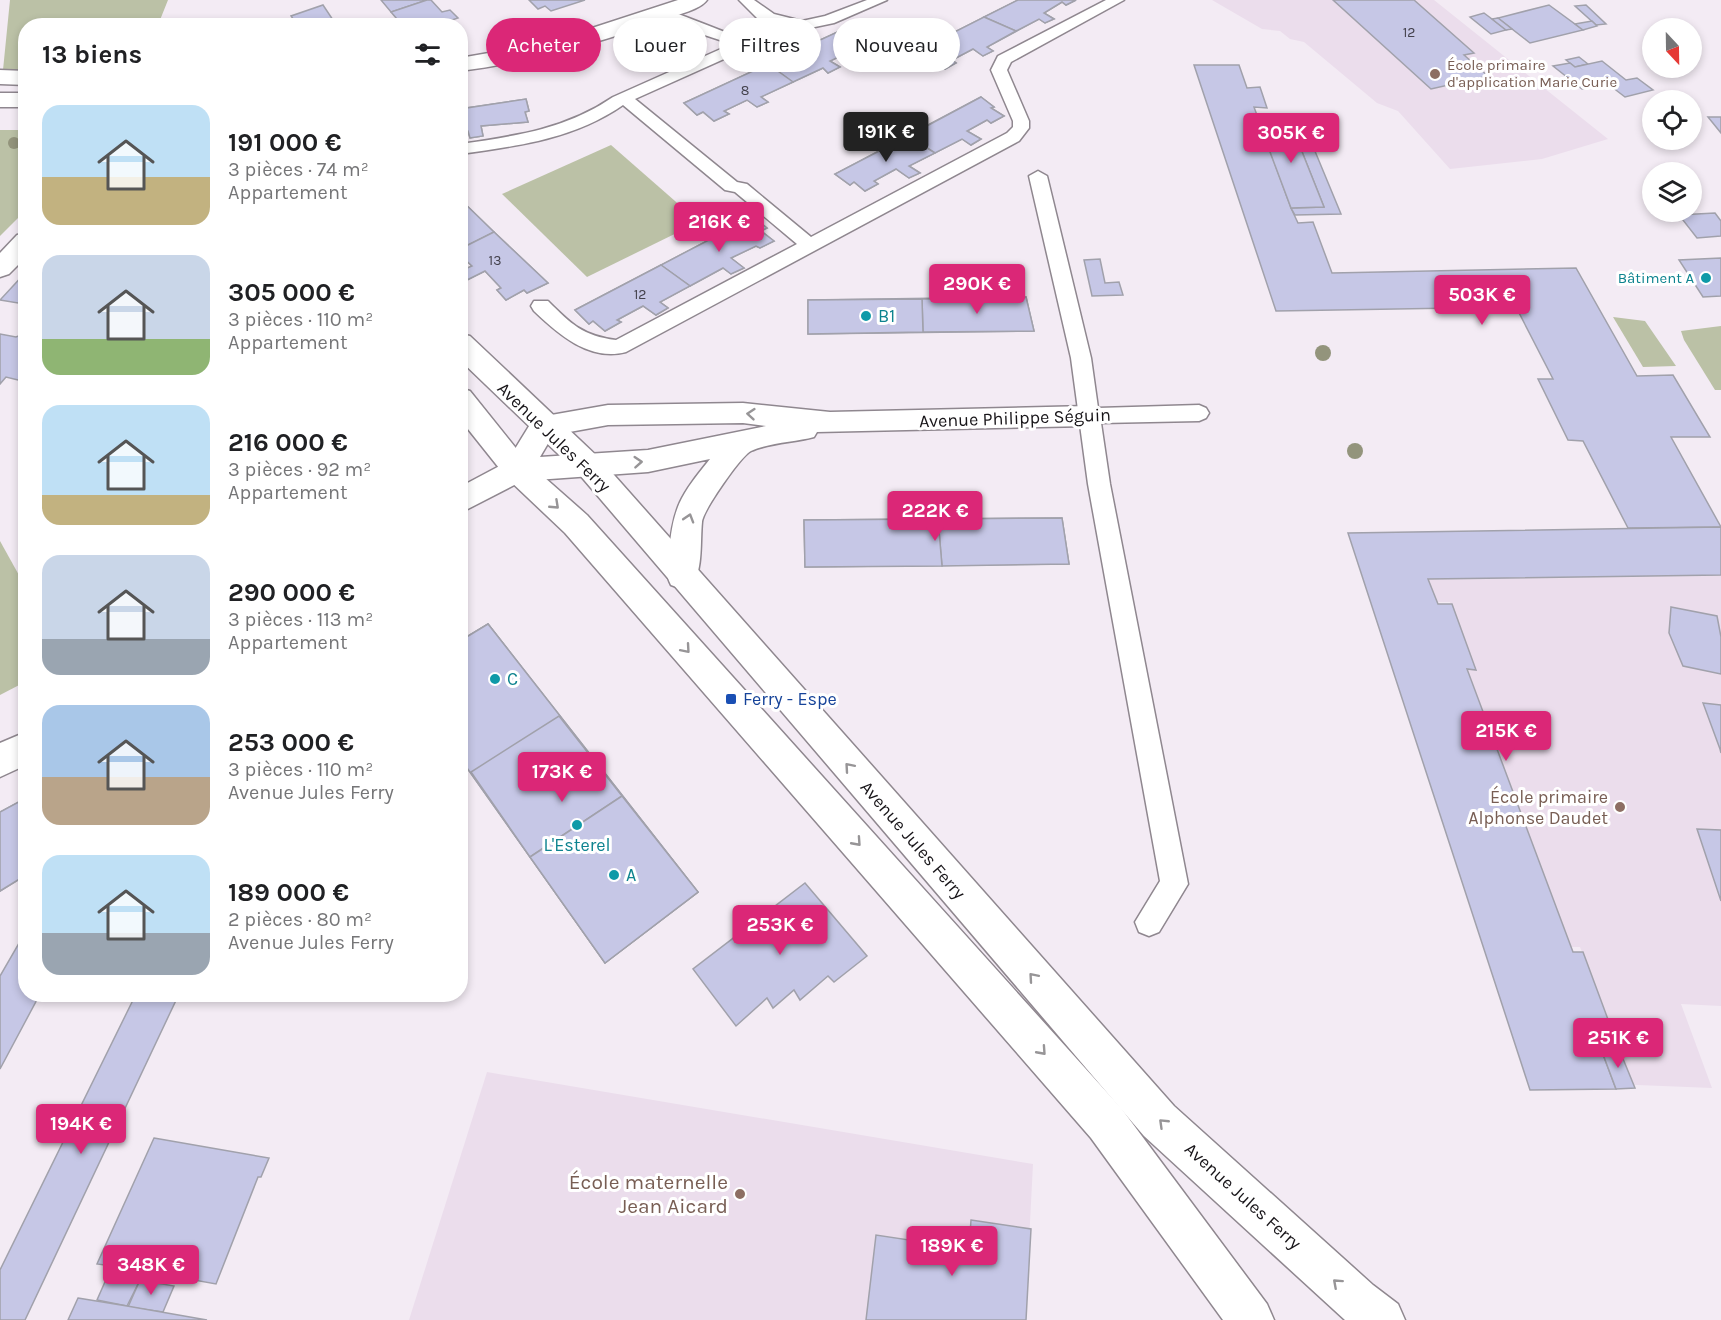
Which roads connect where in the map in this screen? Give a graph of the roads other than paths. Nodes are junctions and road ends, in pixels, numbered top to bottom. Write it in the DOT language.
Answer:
graph roads {
  1 [pos="696,0"];
  2 [pos="746,0"];
  3 [pos="880,0"];
  4 [pos="1117,0"];
  5 [pos="665,12"];
  6 [pos="769,18"];
  7 [pos="821,22"];
  8 [pos="719,33"];
  9 [pos="719,55"];
  10 [pos="468,64"];
  11 [pos="0,77"];
  12 [pos="18,78"];
  13 [pos="624,98"];
  14 [pos="0,100"];
  15 [pos="18,100"];
  16 [pos="468,148"];
  17 [pos="1038,176"];
  18 [pos="809,245"];
  19 [pos="18,249"];
  20 [pos="0,268"];
  21 [pos="541,306"];
  22 [pos="468,351"];
  23 [pos="468,408"];
  24 [pos="1199,412"];
  25 [pos="1088,416"];
  26 [pos="830,423"];
  27 [pos="544,426"];
  28 [pos="740,443"];
  29 [pos="589,466"];
  30 [pos="517,470"];
  31 [pos="468,497"];
  32 [pos="682,576"];
  33 [pos="18,751"];
  34 [pos="0,761"];
  35 [pos="1149,922"];
  36 [pos="1251,1320"];
  37 [pos="1382,1320"];
  1 -- 5 [label="street"];
  2 -- 6 [label="lane"];
  3 -- 7 [label="lane"];
  4 -- 18 [label="lane"];
  5 -- 8 [label="lane"];
  5 -- 10 [label="street"];
  9 -- 13 [label="lane"];
  11 -- 12 [label="street"];
  13 -- 16 [label="lane"];
  13 -- 18 [label="lane"];
  14 -- 15 [label="street"];
  17 -- 25 [label="lane"];
  18 -- 21 [label="lane"];
  19 -- 20 [label="street"];
  22 -- 27 [label="street, Avenue Jules Ferry"];
  23 -- 30 [label="street"];
  24 -- 25 [label="lane, Avenue Philippe Séguin"];
  25 -- 26 [label="street, Avenue Philippe Séguin"];
  25 -- 35 [label="lane"];
  26 -- 27 [label="street, Avenue Philippe Séguin, one-way"];
  26 -- 28 [label="street, Avenue Philippe Séguin"];
  27 -- 29 [label="street, Avenue Jules Ferry"];
  27 -- 30 [label="street"];
  29 -- 28 [label="street, Avenue Philippe Séguin, one-way"];
  32 -- 28 [label="street, one-way"];
  29 -- 30 [label="street, Avenue Philippe Séguin"];
  29 -- 32 [label="street, Avenue Jules Ferry"];
  30 -- 31 [label="street"];
  30 -- 36 [label="street, one-way"];
  37 -- 32 [label="street, Avenue Jules Ferry, one-way"];
  33 -- 34 [label="street"];
}
